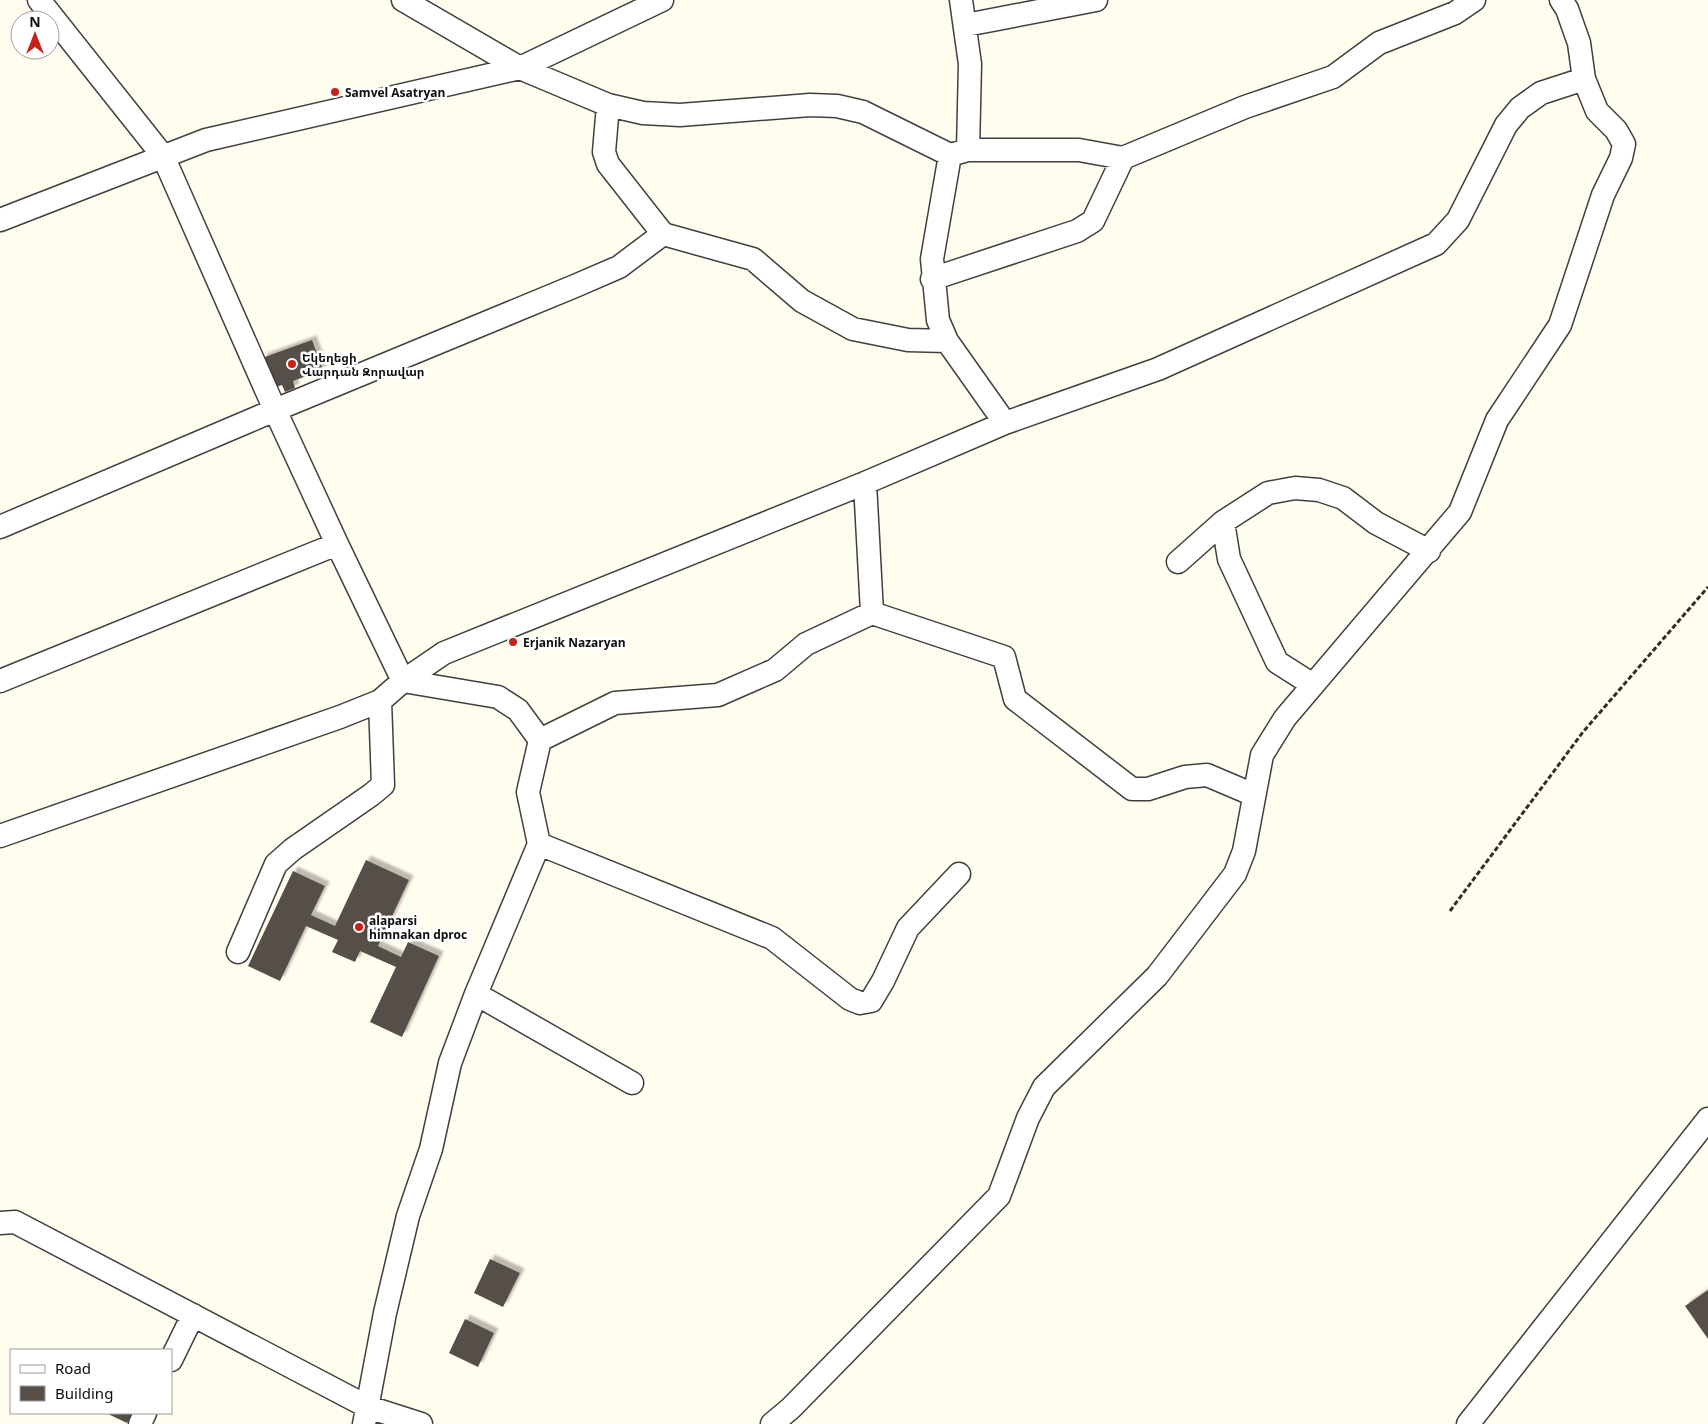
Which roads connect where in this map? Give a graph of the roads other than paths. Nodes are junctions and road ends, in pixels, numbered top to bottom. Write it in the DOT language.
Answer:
graph roads {
  1 [pos="39,0"];
  2 [pos="403,0"];
  3 [pos="662,0"];
  4 [pos="962,0"];
  5 [pos="1096,0"];
  6 [pos="1474,0"];
  7 [pos="1561,0"];
  8 [pos="966,25"];
  9 [pos="520,68"];
  10 [pos="1584,79"];
  11 [pos="608,105"];
  12 [pos="959,153"];
  13 [pos="163,156"];
  14 [pos="1123,158"];
  15 [pos="0,220"];
  16 [pos="663,234"];
  17 [pos="932,279"];
  18 [pos="947,341"];
  19 [pos="275,410"];
  20 [pos="1005,423"];
  21 [pos="865,483"];
  22 [pos="1223,522"];
  23 [pos="0,527"];
  24 [pos="337,544"];
  25 [pos="1429,551"];
  26 [pos="1178,562"];
  27 [pos="872,613"];
  28 [pos="0,681"];
  29 [pos="403,681"];
  30 [pos="1313,685"];
  31 [pos="380,702"];
  32 [pos="540,740"];
  33 [pos="1254,795"];
  34 [pos="0,836"];
  35 [pos="539,844"];
  36 [pos="959,874"];
  37 [pos="238,952"];
  38 [pos="476,994"];
  39 [pos="632,1083"];
  40 [pos="1708,1119"];
  41 [pos="0,1223"];
  42 [pos="193,1315"];
  43 [pos="172,1358"];
  44 [pos="366,1415"];
  45 [pos="421,1424"];
  46 [pos="772,1424"];
  47 [pos="1468,1424"];
  1 -- 13 [label="street"];
  2 -- 9 [label="street"];
  3 -- 9 [label="street"];
  4 -- 8 [label="street"];
  5 -- 8 [label="street"];
  6 -- 14 [label="street"];
  7 -- 10 [label="street"];
  8 -- 12 [label="street"];
  9 -- 11 [label="street"];
  9 -- 13 [label="street"];
  10 -- 20 [label="street"];
  10 -- 25 [label="street"];
  11 -- 12 [label="street"];
  11 -- 16 [label="street"];
  12 -- 14 [label="street"];
  12 -- 17 [label="street"];
  13 -- 15 [label="street"];
  13 -- 19 [label="street"];
  14 -- 17 [label="street"];
  16 -- 18 [label="street"];
  16 -- 19 [label="street"];
  17 -- 18 [label="street"];
  18 -- 20 [label="street"];
  19 -- 23 [label="street"];
  19 -- 24 [label="street"];
  20 -- 21 [label="street"];
  21 -- 27 [label="street"];
  21 -- 29 [label="street"];
  22 -- 25 [label="street"];
  22 -- 26 [label="street"];
  22 -- 30 [label="street"];
  24 -- 28 [label="street"];
  24 -- 29 [label="street"];
  25 -- 30 [label="street"];
  27 -- 32 [label="street"];
  27 -- 33 [label="street"];
  29 -- 31 [label="street"];
  29 -- 32 [label="street"];
  30 -- 33 [label="street"];
  31 -- 34 [label="street"];
  31 -- 37 [label="street"];
  32 -- 35 [label="street"];
  33 -- 46 [label="street"];
  35 -- 36 [label="street"];
  35 -- 38 [label="street"];
  38 -- 39 [label="street"];
  38 -- 44 [label="street"];
  40 -- 47 [label="street"];
  41 -- 42 [label="street"];
  42 -- 43 [label="street"];
  42 -- 44 [label="street"];
  44 -- 45 [label="street"];
}
